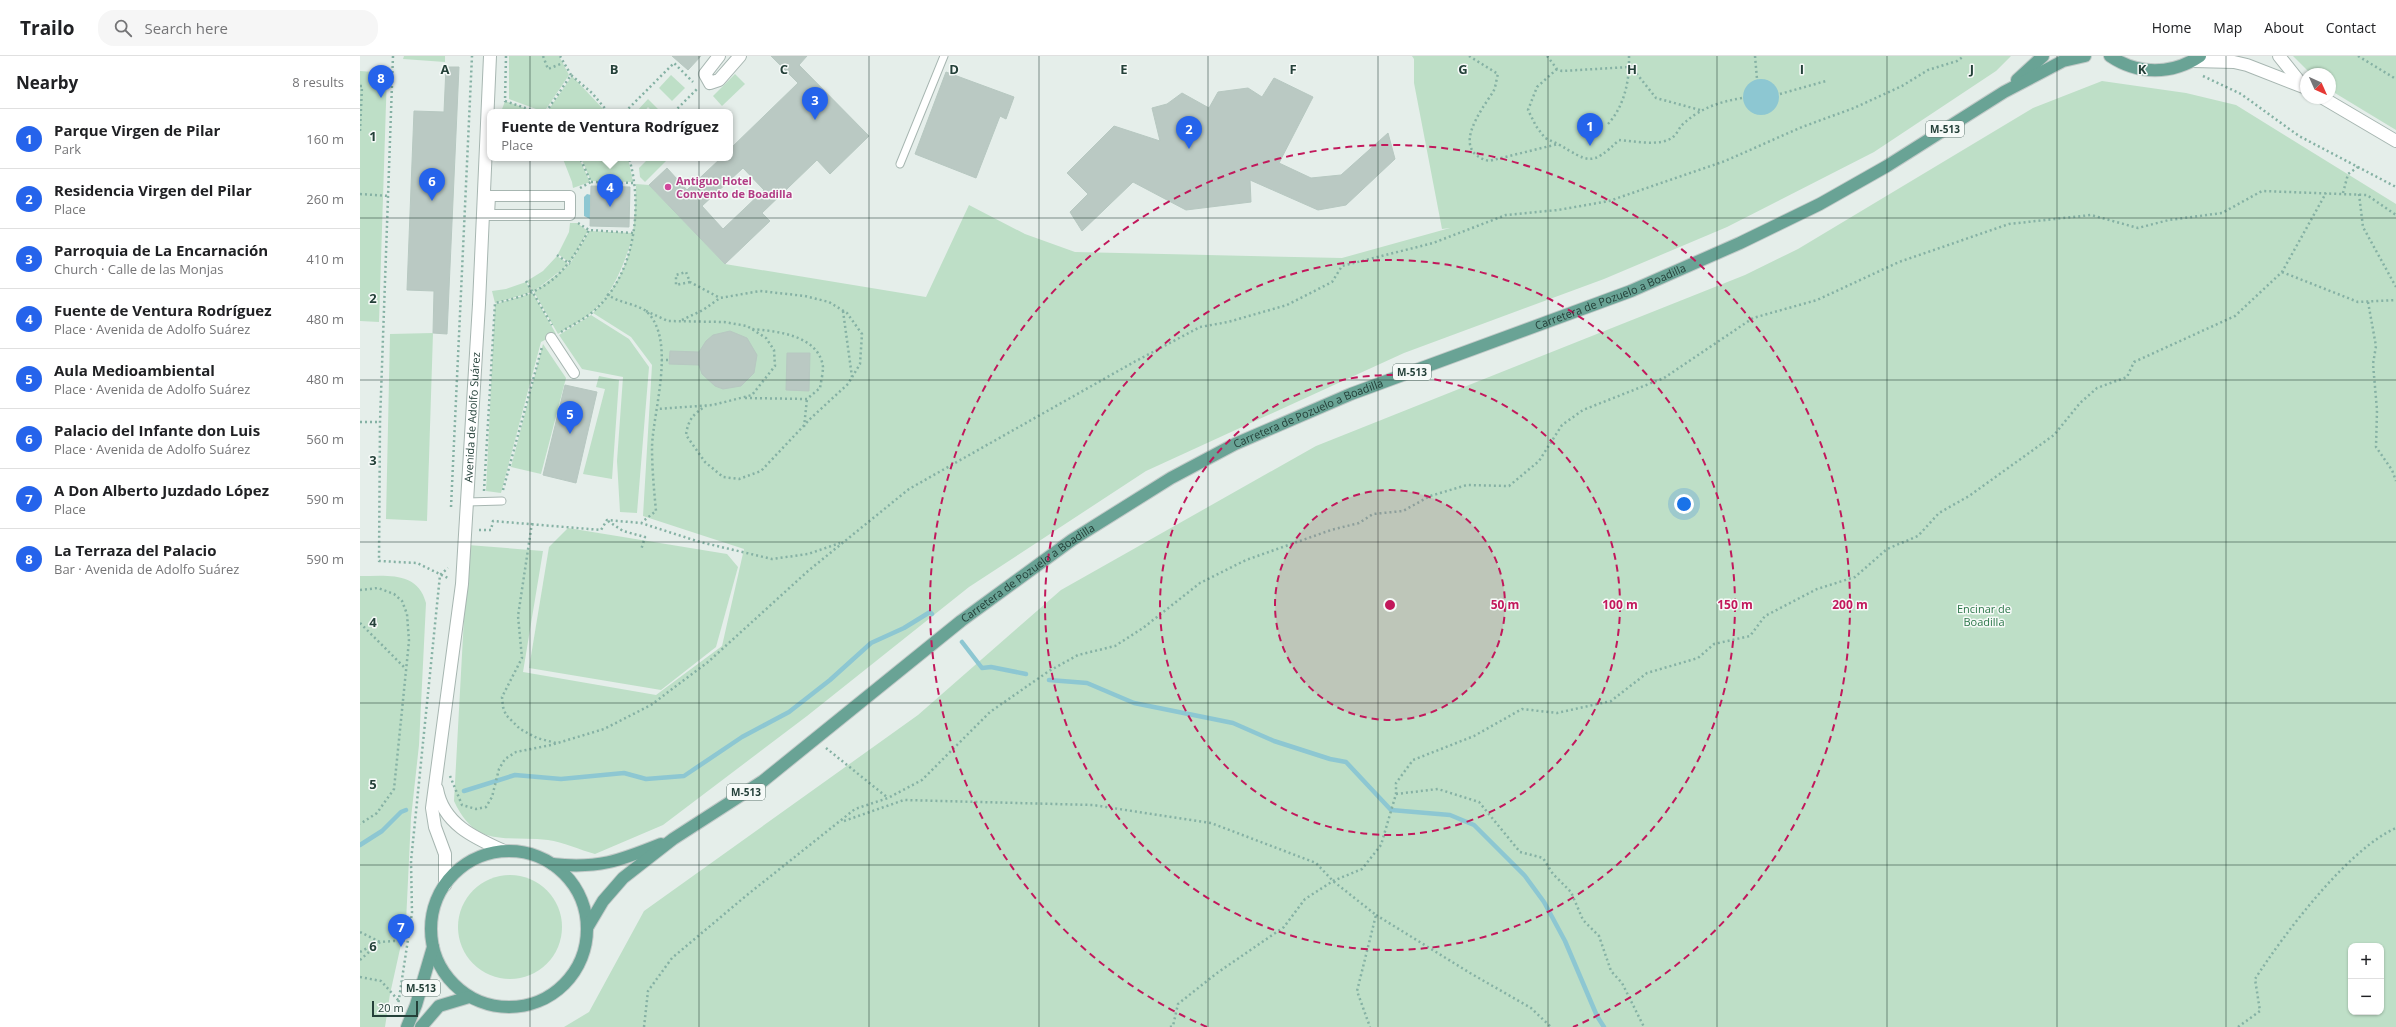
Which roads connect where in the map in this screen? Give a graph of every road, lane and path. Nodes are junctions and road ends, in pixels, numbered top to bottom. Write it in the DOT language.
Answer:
graph roads {
  1 [pos="394,56"];
  2 [pos="472,56"];
  3 [pos="490,56"];
  4 [pos="506,56"];
  5 [pos="543,56"];
  6 [pos="560,56"];
  7 [pos="719,56"];
  8 [pos="740,56"];
  9 [pos="944,56"];
  10 [pos="1469,56"];
  11 [pos="1547,56"];
  12 [pos="1629,56"];
  13 [pos="1755,56"];
  14 [pos="1964,56"];
  15 [pos="2043,56"];
  16 [pos="2085,56"];
  17 [pos="2110,56"];
  18 [pos="2279,56"];
  19 [pos="2358,56"];
  20 [pos="2196,59"];
  21 [pos="563,63"];
  22 [pos="1629,66"];
  23 [pos="2177,67"];
  24 [pos="1557,69"];
  25 [pos="571,75"];
  26 [pos="1757,79"];
  27 [pos="2396,79"];
  28 [pos="1826,81"];
  29 [pos="2300,81"];
  30 [pos="2300,85"];
  31 [pos="360,86"];
  32 [pos="699,87"];
  33 [pos="703,92"];
  34 [pos="2004,92"];
  35 [pos="1780,94"];
  36 [pos="1742,98"];
  37 [pos="2333,104"];
  38 [pos="488,109"];
  39 [pos="528,109"];
  40 [pos="548,109"];
  41 [pos="605,109"];
  42 [pos="628,109"];
  43 [pos="677,109"];
  44 [pos="1700,110"];
  45 [pos="487,124"];
  46 [pos="1608,124"];
  47 [pos="360,132"];
  48 [pos="2396,141"];
  49 [pos="1558,144"];
  50 [pos="630,161"];
  51 [pos="900,164"];
  52 [pos="2358,166"];
  53 [pos="591,182"];
  54 [pos="634,183"];
  55 [pos="2396,187"];
  56 [pos="2326,193"];
  57 [pos="2343,193"];
  58 [pos="360,194"];
  59 [pos="2359,194"];
  60 [pos="389,196"];
  61 [pos="570,196"];
  62 [pos="2396,215"];
  63 [pos="634,233"];
  64 [pos="557,255"];
  65 [pos="570,264"];
  66 [pos="2282,272"];
  67 [pos="526,281"];
  68 [pos="690,282"];
  69 [pos="2396,287"];
  70 [pos="533,292"];
  71 [pos="607,294"];
  72 [pos="720,298"];
  73 [pos="2396,300"];
  74 [pos="2368,302"];
  75 [pos="843,310"];
  76 [pos="646,311"];
  77 [pos="682,320"];
  78 [pos="750,329"];
  79 [pos="554,337"];
  80 [pos="661,360"];
  81 [pos="669,360"];
  82 [pos="574,373"];
  83 [pos="852,378"];
  84 [pos="743,398"];
  85 [pos="807,399"];
  86 [pos="706,406"];
  87 [pos="657,409"];
  88 [pos="360,422"];
  89 [pos="380,422"];
  90 [pos="804,428"];
  91 [pos="2396,481"];
  92 [pos="490,493"];
  93 [pos="502,498"];
  94 [pos="467,502"];
  95 [pos="451,512"];
  96 [pos="607,520"];
  97 [pos="532,523"];
  98 [pos="641,523"];
  99 [pos="465,529"];
  100 [pos="842,542"];
  101 [pos="641,550"];
  102 [pos="448,563"];
  103 [pos="440,574"];
  104 [pos="462,584"];
  105 [pos="360,590"];
  106 [pos="360,623"];
  107 [pos="405,668"];
  108 [pos="816,740"];
  109 [pos="556,743"];
  110 [pos="436,778"];
  111 [pos="1396,794"];
  112 [pos="888,798"];
  113 [pos="840,823"];
  114 [pos="360,824"];
  115 [pos="2396,828"];
  116 [pos="673,839"];
  117 [pos="504,851"];
  118 [pos="552,864"];
  119 [pos="1333,881"];
  120 [pos="445,885"];
  121 [pos="1376,915"];
  122 [pos="587,928"];
  123 [pos="360,932"];
  124 [pos="408,940"];
  125 [pos="380,942"];
  126 [pos="433,947"];
  127 [pos="360,952"];
  128 [pos="360,960"];
  129 [pos="360,977"];
  130 [pos="469,997"];
  131 [pos="399,1001"];
  132 [pos="396,1019"];
  133 [pos="407,1027"];
  134 [pos="420,1027"];
  135 [pos="644,1027"];
  136 [pos="1170,1027"];
  137 [pos="1370,1027"];
  138 [pos="1551,1027"];
  139 [pos="1644,1027"];
  140 [pos="2238,1027"];
  1 -- 60 [label="path"];
  2 -- 95 [label="path"];
  3 -- 38 [label="street, Avenida de Adolfo Suárez"];
  4 -- 39 [label="path"];
  5 -- 21 [label="path"];
  6 -- 21 [label="path"];
  7 -- 8 [label="street"];
  9 -- 51 [label="lane"];
  10 -- 49 [label="path"];
  11 -- 24 [label="path"];
  12 -- 22 [label="path"];
  13 -- 26 [label="path"];
  14 -- 100 [label="path"];
  15 -- 34 [label="main road, Carretera de Pozuelo a Boadilla / M-513"];
  16 -- 34 [label="main road, Carretera de Pozuelo a Boadilla / M-513"];
  17 -- 23 [label="main road"];
  18 -- 29 [label="street"];
  19 -- 27 [label="path"];
  20 -- 23 [label="main road"];
  20 -- 30 [label="street"];
  21 -- 25 [label="path"];
  22 -- 24 [label="path"];
  22 -- 44 [label="path"];
  22 -- 46 [label="path"];
  23 -- 52 [label="path"];
  24 -- 49 [label="path"];
  25 -- 40 [label="path"];
  25 -- 41 [label="path"];
  28 -- 35 [label="path"];
  31 -- 47 [label="path"];
  32 -- 33 [label="path"];
  32 -- 42 [label="path"];
  32 -- 43 [label="path"];
  34 -- 108 [label="main road, Carretera de Pozuelo a Boadilla / M-513"];
  36 -- 49 [label="path"];
  37 -- 48 [label="street"];
  45 -- 94 [label="street, Avenida de Adolfo Suárez"];
  50 -- 54 [label="path"];
  52 -- 55 [label="path"];
  52 -- 57 [label="path"];
  53 -- 54 [label="path"];
  54 -- 63 [label="path"];
  56 -- 57 [label="path"];
  56 -- 66 [label="path"];
  56 -- 112 [label="path"];
  57 -- 59 [label="path"];
  58 -- 60 [label="path"];
  59 -- 62 [label="path"];
  59 -- 69 [label="path"];
  60 -- 89 [label="path"];
  61 -- 61 [label="street"];
  63 -- 65 [label="path"];
  63 -- 71 [label="path"];
  64 -- 65 [label="path"];
  65 -- 70 [label="path"];
  66 -- 74 [label="path"];
  66 -- 111 [label="path"];
  67 -- 70 [label="path"];
  68 -- 68 [label="path"];
  68 -- 72 [label="path"];
  70 -- 79 [label="path"];
  70 -- 92 [label="path"];
  71 -- 76 [label="path"];
  71 -- 79 [label="path"];
  72 -- 75 [label="path"];
  72 -- 77 [label="path"];
  73 -- 74 [label="path"];
  74 -- 91 [label="path"];
  75 -- 83 [label="path"];
  75 -- 83 [label="path"];
  76 -- 77 [label="path"];
  76 -- 80 [label="path"];
  77 -- 78 [label="path"];
  78 -- 84 [label="path"];
  78 -- 85 [label="path"];
  79 -- 82 [label="street"];
  79 -- 93 [label="path"];
  80 -- 81 [label="path"];
  80 -- 87 [label="path"];
  83 -- 90 [label="path"];
  84 -- 85 [label="path"];
  84 -- 86 [label="path"];
  85 -- 90 [label="path"];
  86 -- 87 [label="path"];
  86 -- 90 [label="path"];
  87 -- 98 [label="path"];
  88 -- 89 [label="path"];
  89 -- 103 [label="path"];
  93 -- 94 [label="lane"];
  94 -- 99 [label="street, Avenida de Adolfo Suárez"];
  96 -- 97 [label="path"];
  96 -- 98 [label="path"];
  96 -- 101 [label="path"];
  97 -- 99 [label="path"];
  97 -- 109 [label="path"];
  98 -- 100 [label="path"];
  99 -- 104 [label="street, Avenida de Adolfo Suárez"];
  100 -- 109 [label="path"];
  102 -- 103 [label="path"];
  103 -- 104 [label="path"];
  103 -- 124 [label="path"];
  104 -- 110 [label="street, Avenida de Adolfo Suárez"];
  105 -- 107 [label="path"];
  106 -- 107 [label="path"];
  107 -- 114 [label="path"];
  108 -- 112 [label="path"];
  108 -- 116 [label="main road, Carretera de Pozuelo a Boadilla / M-513"];
  109 -- 110 [label="path"];
  110 -- 117 [label="street, Avenida de Adolfo Suárez"];
  110 -- 120 [label="street, Avenida de Adolfo Suárez"];
  111 -- 119 [label="path"];
  111 -- 139 [label="path"];
  112 -- 113 [label="path"];
  113 -- 119 [label="path"];
  113 -- 135 [label="path"];
  115 -- 140 [label="path"];
  116 -- 118 [label="main road, Carretera de Pozuelo a Boadilla / M-513"];
  116 -- 122 [label="main road, Carretera de Pozuelo a Boadilla / M-513"];
  117 -- 118 [label="main road, M-513"];
  117 -- 120 [label="main road, M-513"];
  118 -- 122 [label="main road, M-513"];
  119 -- 121 [label="path"];
  119 -- 136 [label="path"];
  120 -- 126 [label="main road, M-513"];
  121 -- 137 [label="path"];
  121 -- 138 [label="path"];
  122 -- 130 [label="main road, M-513"];
  123 -- 125 [label="path"];
  124 -- 125 [label="path"];
  124 -- 131 [label="path"];
  125 -- 127 [label="path"];
  125 -- 128 [label="path"];
  126 -- 130 [label="main road, M-513"];
  126 -- 133 [label="main road, M-513"];
  129 -- 131 [label="path"];
  130 -- 134 [label="main road, M-513"];
  131 -- 132 [label="path"];
}
